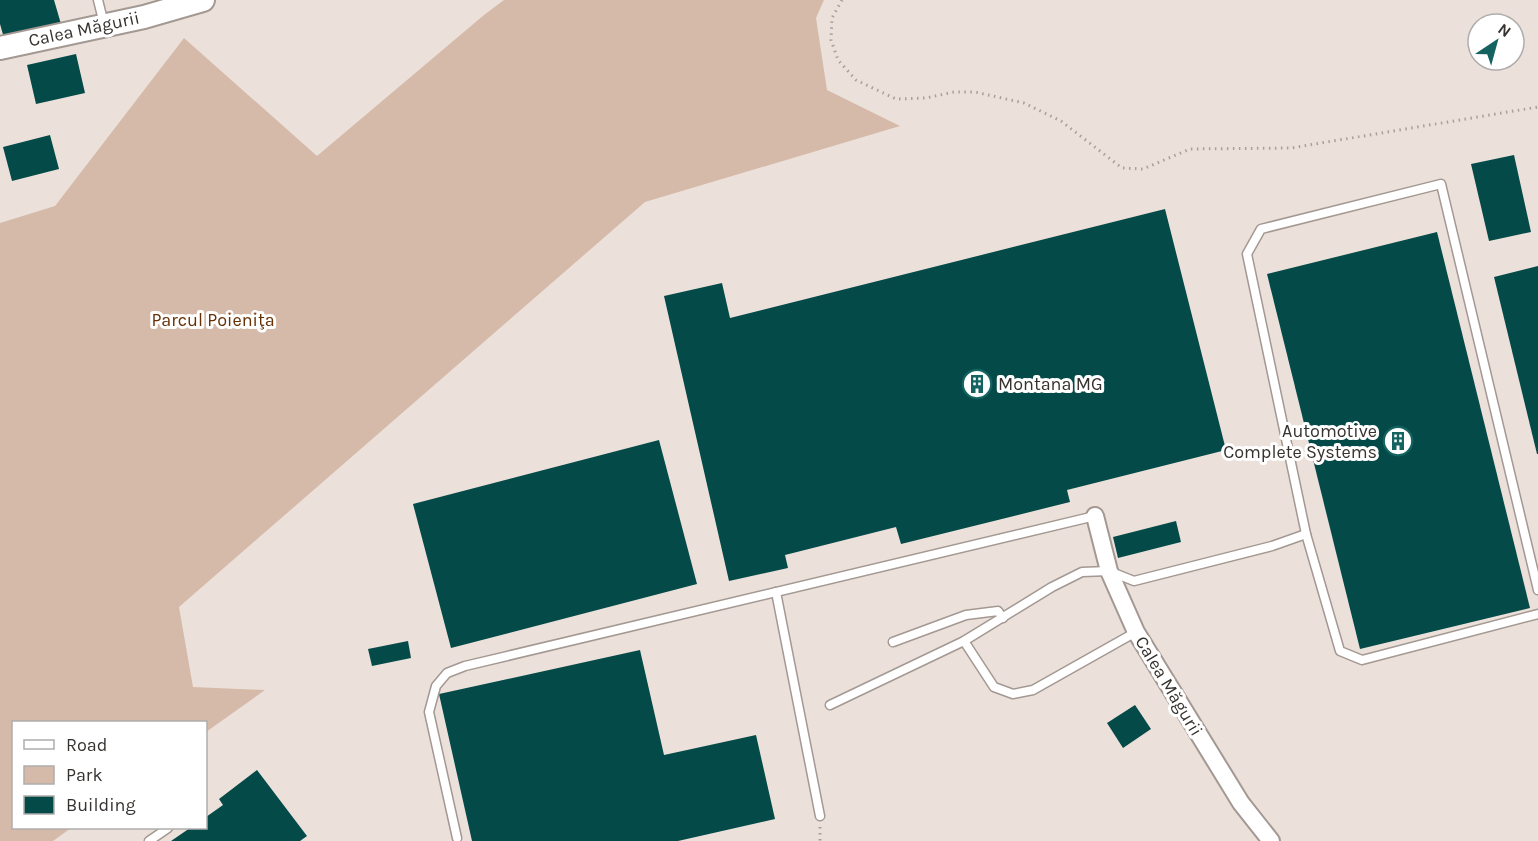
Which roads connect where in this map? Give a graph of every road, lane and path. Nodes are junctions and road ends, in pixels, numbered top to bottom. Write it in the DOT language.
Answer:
graph roads {
  1 [pos="98,0"];
  2 [pos="203,0"];
  3 [pos="842,0"];
  4 [pos="104,25"];
  5 [pos="0,48"];
  6 [pos="1538,107"];
  7 [pos="1095,516"];
  8 [pos="1306,534"];
  9 [pos="1110,571"];
  10 [pos="1538,590"];
  11 [pos="776,592"];
  12 [pos="1538,614"];
  13 [pos="1003,618"];
  14 [pos="1136,632"];
  15 [pos="964,641"];
  16 [pos="894,642"];
  17 [pos="830,705"];
  18 [pos="820,816"];
  19 [pos="167,829"];
  20 [pos="457,838"];
  21 [pos="149,841"];
  22 [pos="1271,841"];
  1 -- 4 [label="lane"];
  2 -- 4 [label="street, Calea Măgurii"];
  3 -- 6 [label="path"];
  4 -- 5 [label="street, Calea Măgurii"];
  7 -- 9 [label="street, Calea Măgurii"];
  7 -- 11 [label="lane"];
  8 -- 9 [label="lane"];
  8 -- 10 [label="lane"];
  8 -- 12 [label="lane"];
  9 -- 13 [label="lane"];
  9 -- 14 [label="street, Calea Măgurii"];
  11 -- 18 [label="lane"];
  11 -- 20 [label="lane"];
  13 -- 15 [label="lane"];
  13 -- 16 [label="lane"];
  14 -- 15 [label="lane"];
  14 -- 22 [label="street, Calea Măgurii"];
  15 -- 17 [label="lane"];
  19 -- 21 [label="lane"];
}
